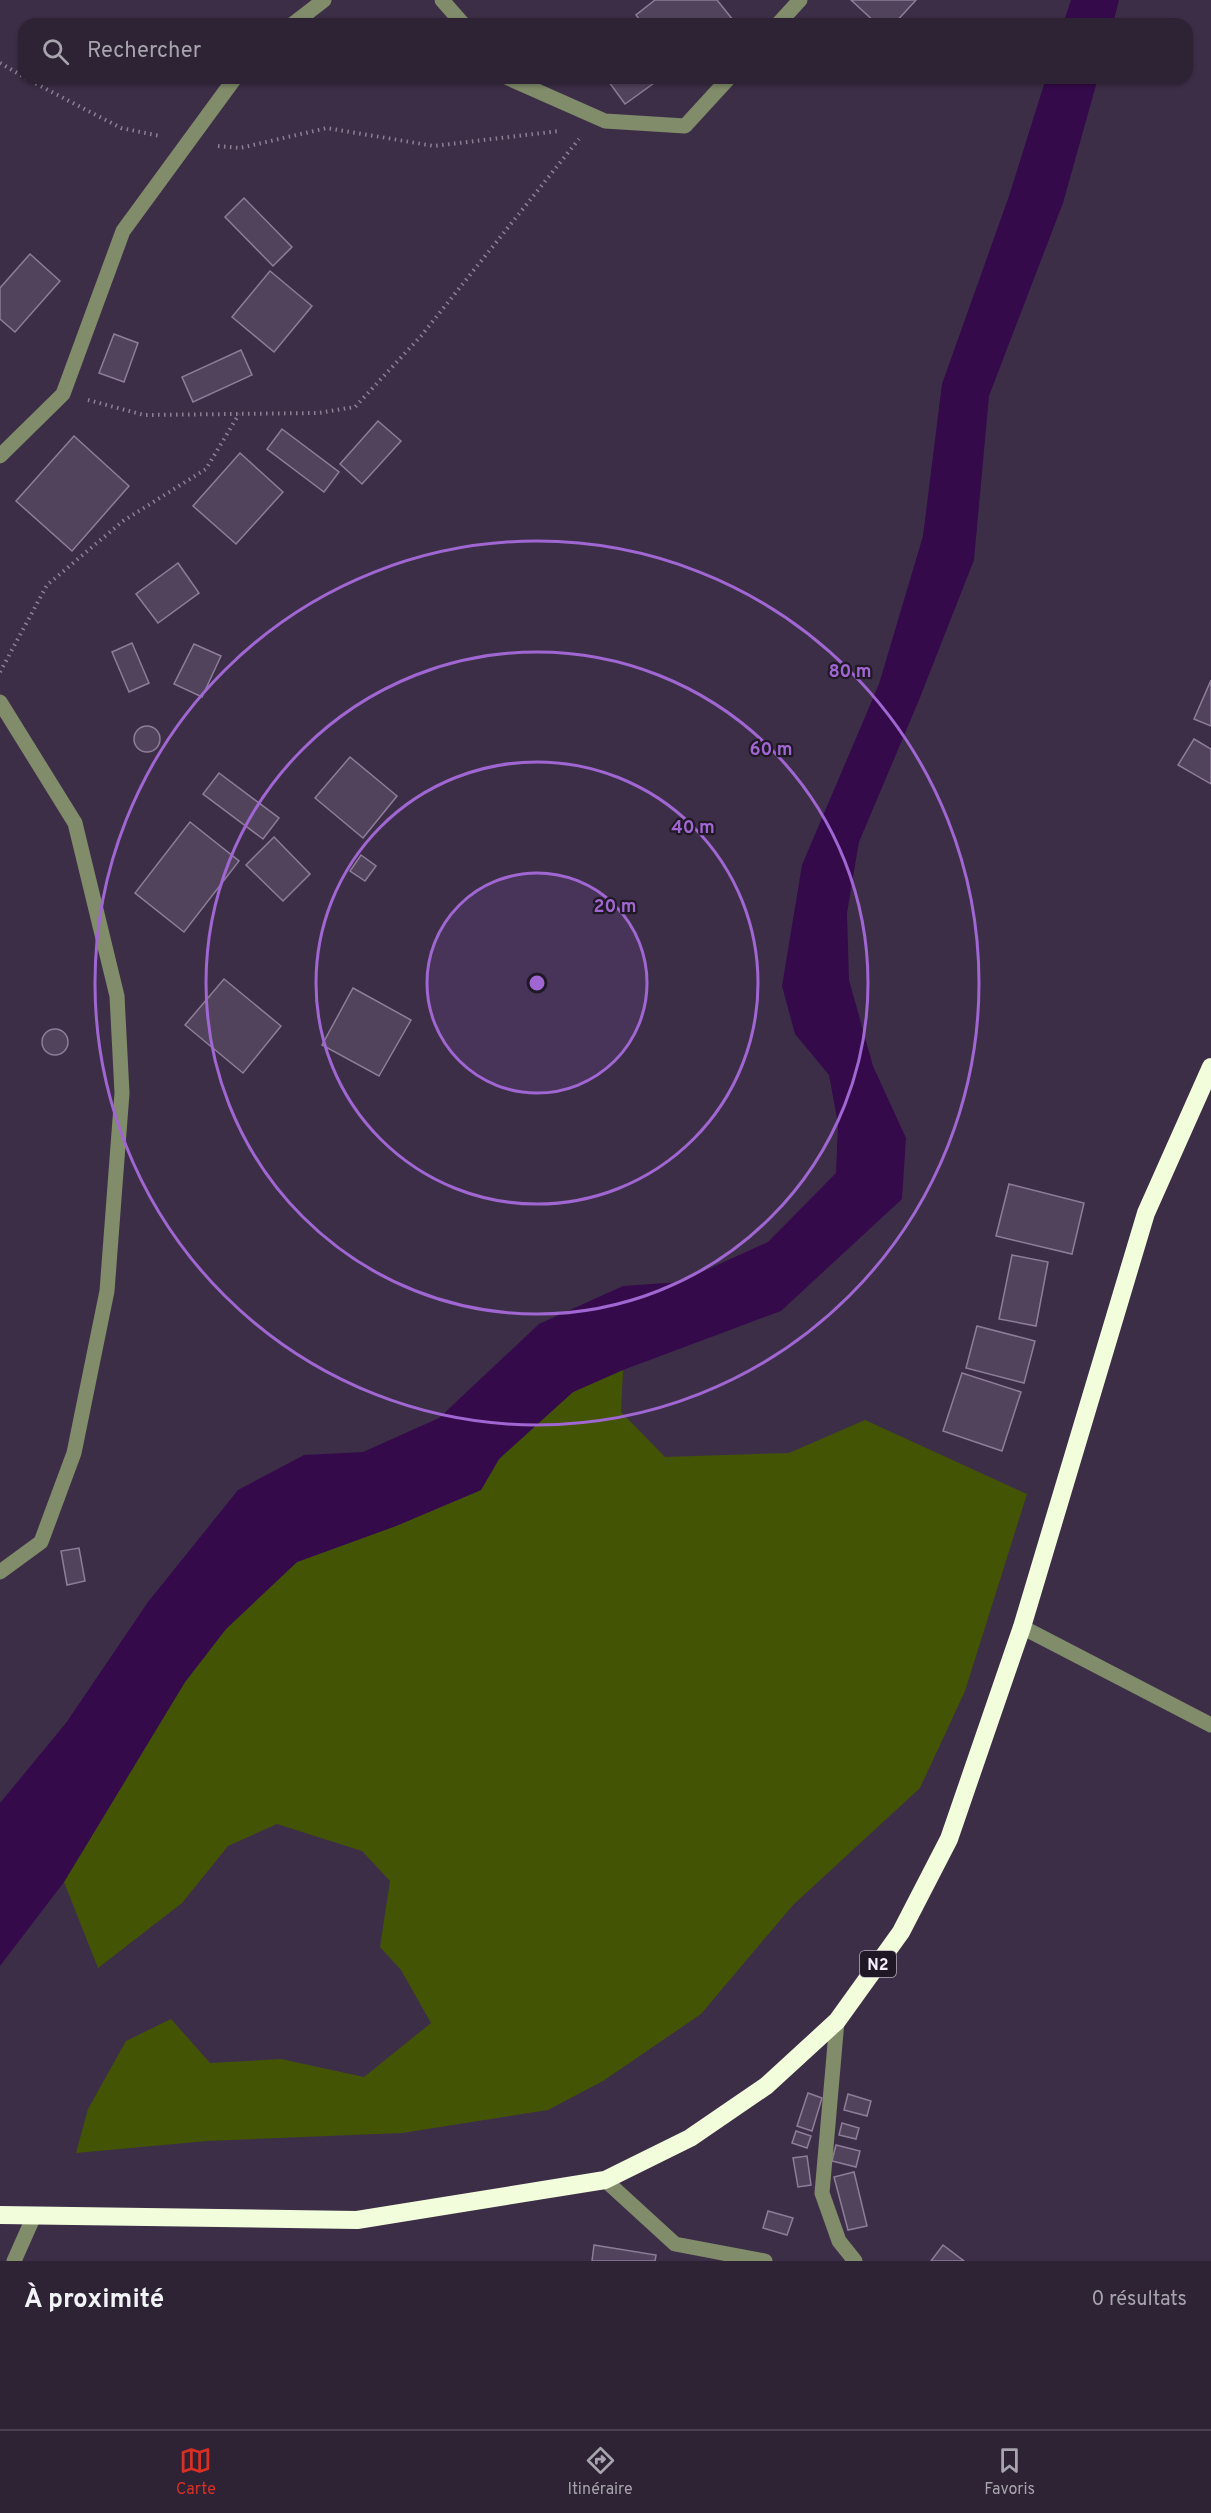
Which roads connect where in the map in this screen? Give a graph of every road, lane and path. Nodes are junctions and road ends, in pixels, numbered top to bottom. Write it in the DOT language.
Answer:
graph roads {
  1 [pos="304,0"];
  2 [pos="324,0"];
  3 [pos="442,0"];
  4 [pos="800,0"];
  5 [pos="296,18"];
  6 [pos="299,18"];
  7 [pos="458,18"];
  8 [pos="784,18"];
  9 [pos="0,63"];
  10 [pos="18,74"];
  11 [pos="37,84"];
  12 [pos="230,84"];
  13 [pos="522,84"];
  14 [pos="724,84"];
  15 [pos="597,117"];
  16 [pos="187,142"];
  17 [pos="63,393"];
  18 [pos="239,414"];
  19 [pos="0,456"];
  20 [pos="0,672"];
  21 [pos="0,702"];
  22 [pos="1211,1067"];
  23 [pos="0,1572"];
  24 [pos="1022,1626"];
  25 [pos="1211,1725"];
  26 [pos="837,2021"];
  27 [pos="605,2180"];
  28 [pos="0,2215"];
  29 [pos="34,2216"];
  30 [pos="14,2261"];
  31 [pos="765,2261"];
  32 [pos="855,2261"];
  1 -- 5 [label="street"];
  2 -- 6 [label="street"];
  3 -- 7 [label="street"];
  4 -- 8 [label="street"];
  9 -- 10 [label="path"];
  11 -- 16 [label="path"];
  12 -- 16 [label="street"];
  13 -- 15 [label="street"];
  14 -- 15 [label="street"];
  15 -- 16 [label="path"];
  15 -- 18 [label="path"];
  16 -- 17 [label="street"];
  17 -- 18 [label="path"];
  17 -- 19 [label="street"];
  18 -- 20 [label="path"];
  21 -- 23 [label="street"];
  22 -- 24 [label="highway, N2"];
  24 -- 25 [label="street"];
  24 -- 26 [label="highway, N2"];
  26 -- 27 [label="highway, N2"];
  26 -- 32 [label="street"];
  27 -- 29 [label="highway, N2"];
  27 -- 31 [label="street"];
  28 -- 29 [label="highway, N2"];
  29 -- 30 [label="street"];
}
